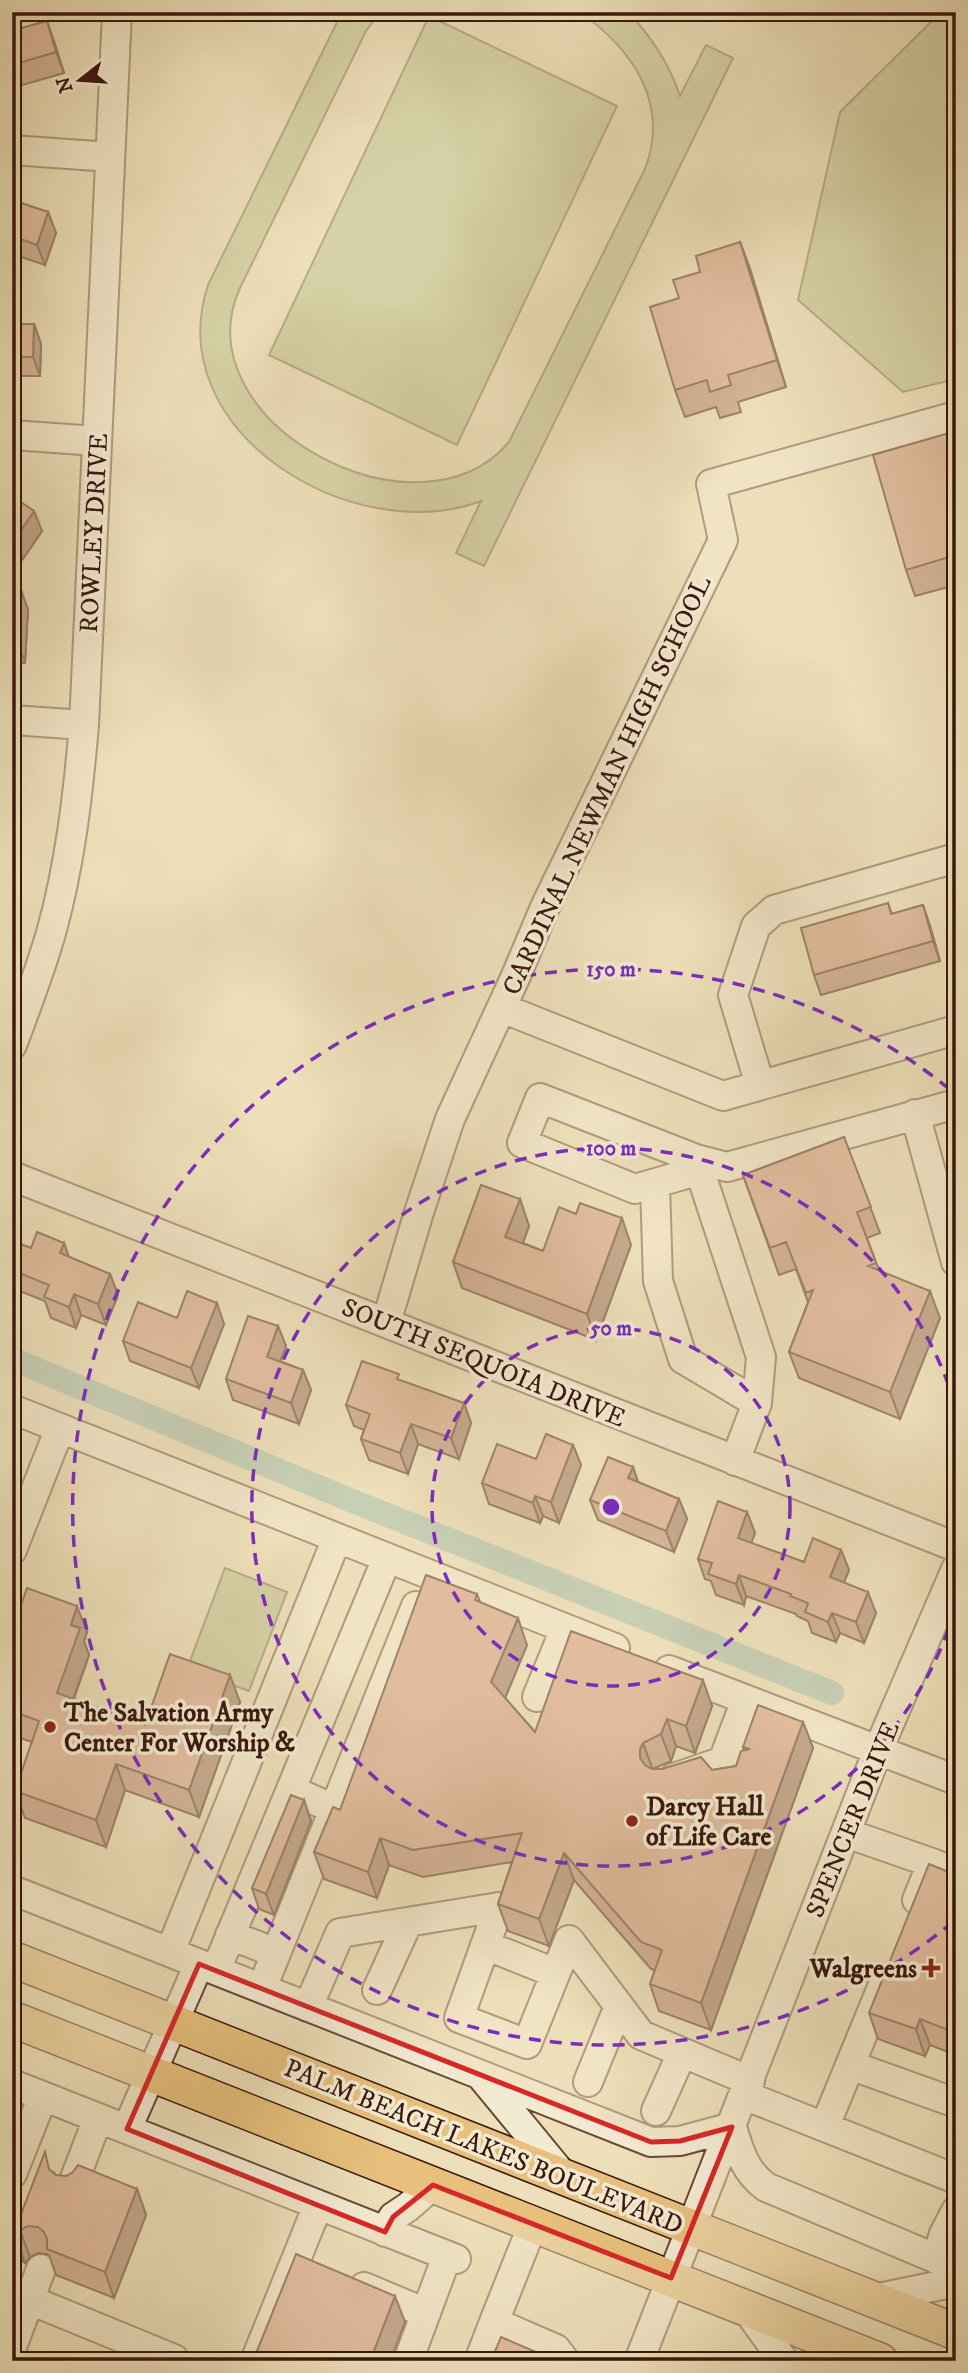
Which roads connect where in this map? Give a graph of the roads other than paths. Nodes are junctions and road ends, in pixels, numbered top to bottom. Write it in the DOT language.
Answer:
graph roads {
  1 [pos="117,12"];
  2 [pos="12,150"];
  3 [pos="110,157"];
  4 [pos="956,416"];
  5 [pos="12,435"];
  6 [pos="97,441"];
  7 [pos="12,720"];
  8 [pos="84,725"];
  9 [pos="956,858"];
  10 [pos="502,1008"];
  11 [pos="956,1030"];
  12 [pos="12,1045"];
  13 [pos="760,1085"];
  14 [pos="956,1104"];
  15 [pos="915,1114"];
  16 [pos="698,1165"];
  17 [pos="12,1176"];
  18 [pos="655,1184"];
  19 [pos="956,1262"];
  20 [pos="386,1323"];
  21 [pos="757,1403"];
  22 [pos="12,1409"];
  23 [pos="60,1428"];
  24 [pos="735,1461"];
  25 [pos="337,1538"];
  26 [pos="956,1548"];
  27 [pos="12,1550"];
  28 [pos="387,1558"];
  29 [pos="956,1569"];
  30 [pos="429,1574"];
  31 [pos="373,1591"];
  32 [pos="415,1608"];
  33 [pos="565,1629"];
  34 [pos="537,1697"];
  35 [pos="746,1700"];
  36 [pos="878,1750"];
  37 [pos="954,1773"];
  38 [pos="666,1780"];
  39 [pos="291,1790"];
  40 [pos="334,1809"];
  41 [pos="846,1833"];
  42 [pos="944,1868"];
  43 [pos="12,1890"];
  44 [pos="408,1922"];
  45 [pos="907,1924"];
  46 [pos="230,1935"];
  47 [pos="485,1945"];
  48 [pos="170,1952"];
  49 [pos="276,1953"];
  50 [pos="12,1959"];
  51 [pos="892,1960"];
  52 [pos="207,1967"];
  53 [pos="555,1973"];
  54 [pos="262,1988"];
  55 [pos="377,1990"];
  56 [pos="619,2006"];
  57 [pos="308,2007"];
  58 [pos="12,2019"];
  59 [pos="173,2023"];
  60 [pos="682,2053"];
  61 [pos="850,2065"];
  62 [pos="151,2073"];
  63 [pos="480,2075"];
  64 [pos="587,2082"];
  65 [pos="12,2084"];
  66 [pos="747,2088"];
  67 [pos="43,2096"];
  68 [pos="956,2104"];
  69 [pos="656,2111"];
  70 [pos="97,2118"];
  71 [pos="825,2126"];
  72 [pos="732,2127"];
  73 [pos="127,2129"];
  74 [pos="15,2157"];
  75 [pos="565,2178"];
  76 [pos="956,2179"];
  77 [pos="433,2185"];
  78 [pos="72,2186"];
  79 [pos="318,2205"];
  80 [pos="956,2211"];
  81 [pos="533,2224"];
  82 [pos="691,2228"];
  83 [pos="385,2232"];
  84 [pos="946,2263"];
  85 [pos="318,2267"];
  86 [pos="41,2269"];
  87 [pos="671,2278"];
  88 [pos="956,2282"];
  89 [pos="874,2299"];
  90 [pos="30,2300"];
  91 [pos="745,2307"];
  92 [pos="426,2313"];
  93 [pos="494,2322"];
  94 [pos="956,2332"];
  95 [pos="12,2347"];
  96 [pos="174,2361"];
  97 [pos="255,2361"];
  98 [pos="408,2361"];
  99 [pos="479,2361"];
  100 [pos="565,2361"];
  101 [pos="639,2361"];
  102 [pos="783,2361"];
  103 [pos="880,2361"];
  1 -- 3 [label="street, ROWLEY DRIVE"];
  2 -- 3 [label="street"];
  3 -- 6 [label="street, ROWLEY DRIVE"];
  4 -- 10 [label="street, CARDINAL NEWMAN HIGH SCHOOL"];
  5 -- 6 [label="street"];
  6 -- 8 [label="street, ROWLEY DRIVE"];
  7 -- 8 [label="street"];
  8 -- 12 [label="street, ROWLEY DRIVE"];
  9 -- 13 [label="street"];
  10 -- 13 [label="street"];
  10 -- 20 [label="street, CARDINAL NEWMAN HIGH SCHOOL"];
  11 -- 13 [label="street"];
  14 -- 15 [label="street"];
  15 -- 16 [label="street"];
  15 -- 19 [label="street"];
  16 -- 18 [label="street"];
  16 -- 18 [label="street"];
  16 -- 21 [label="street"];
  17 -- 20 [label="street, SOUTH SEQUOIA DRIVE"];
  18 -- 21 [label="street"];
  20 -- 24 [label="street, SOUTH SEQUOIA DRIVE"];
  21 -- 24 [label="street"];
  22 -- 23 [label="street"];
  23 -- 25 [label="street"];
  23 -- 27 [label="street"];
  24 -- 26 [label="street, SOUTH SEQUOIA DRIVE"];
  25 -- 28 [label="street"];
  25 -- 48 [label="street"];
  28 -- 30 [label="street"];
  28 -- 31 [label="street"];
  29 -- 36 [label="street, SPENCER DRIVE"];
  30 -- 32 [label="street"];
  30 -- 33 [label="street"];
  31 -- 32 [label="street"];
  31 -- 39 [label="street"];
  32 -- 40 [label="street"];
  33 -- 34 [label="street"];
  33 -- 35 [label="street"];
  35 -- 36 [label="street"];
  35 -- 38 [label="street"];
  36 -- 37 [label="street"];
  36 -- 41 [label="street, SPENCER DRIVE"];
  39 -- 40 [label="street"];
  39 -- 46 [label="street"];
  40 -- 49 [label="street"];
  41 -- 42 [label="street"];
  41 -- 66 [label="street, SPENCER DRIVE"];
  42 -- 45 [label="street"];
  43 -- 48 [label="street"];
  44 -- 47 [label="street"];
  44 -- 55 [label="street"];
  44 -- 57 [label="street"];
  46 -- 49 [label="street"];
  46 -- 52 [label="street"];
  47 -- 53 [label="street"];
  47 -- 53 [label="street"];
  48 -- 52 [label="street"];
  49 -- 54 [label="street"];
  50 -- 59 [label="main road, PALM BEACH LAKES BOULEVARD"];
  51 -- 61 [label="street"];
  52 -- 54 [label="street"];
  52 -- 59 [label="street"];
  53 -- 56 [label="street"];
  54 -- 57 [label="street"];
  56 -- 60 [label="street"];
  56 -- 64 [label="street"];
  57 -- 63 [label="street"];
  58 -- 62 [label="main road, PALM BEACH LAKES BOULEVARD"];
  59 -- 62 [label="street"];
  59 -- 75 [label="main road, PALM BEACH LAKES BOULEVARD"];
  60 -- 66 [label="street"];
  60 -- 69 [label="street"];
  61 -- 68 [label="street"];
  61 -- 71 [label="street"];
  62 -- 73 [label="street"];
  62 -- 77 [label="main road, PALM BEACH LAKES BOULEVARD"];
  63 -- 72 [label="street"];
  63 -- 75 [label="street"];
  65 -- 67 [label="street"];
  66 -- 71 [label="street"];
  66 -- 72 [label="street, SPENCER DRIVE"];
  67 -- 70 [label="street"];
  67 -- 74 [label="street"];
  70 -- 73 [label="street"];
  70 -- 78 [label="street"];
  71 -- 76 [label="street"];
  72 -- 82 [label="street, SPENCER DRIVE"];
  72 -- 84 [label="street"];
  73 -- 79 [label="street"];
  75 -- 82 [label="main road, PALM BEACH LAKES BOULEVARD"];
  77 -- 81 [label="main road, PALM BEACH LAKES BOULEVARD"];
  77 -- 83 [label="street"];
  79 -- 83 [label="street"];
  79 -- 85 [label="street"];
  80 -- 84 [label="street"];
  81 -- 87 [label="main road, PALM BEACH LAKES BOULEVARD"];
  81 -- 93 [label="street"];
  82 -- 87 [label="street, SPENCER DRIVE"];
  82 -- 89 [label="main road, PALM BEACH LAKES BOULEVARD"];
  83 -- 92 [label="street"];
  85 -- 92 [label="street"];
  85 -- 97 [label="street"];
  86 -- 90 [label="street"];
  87 -- 91 [label="main road, PALM BEACH LAKES BOULEVARD"];
  87 -- 101 [label="street, SPENCER DRIVE"];
  88 -- 89 [label="street"];
  89 -- 94 [label="main road, PALM BEACH LAKES BOULEVARD"];
  90 -- 95 [label="street"];
  90 -- 96 [label="street"];
  91 -- 102 [label="street"];
  91 -- 103 [label="main road, PALM BEACH LAKES BOULEVARD"];
  92 -- 98 [label="street"];
  93 -- 99 [label="street"];
  93 -- 100 [label="street"];
}
